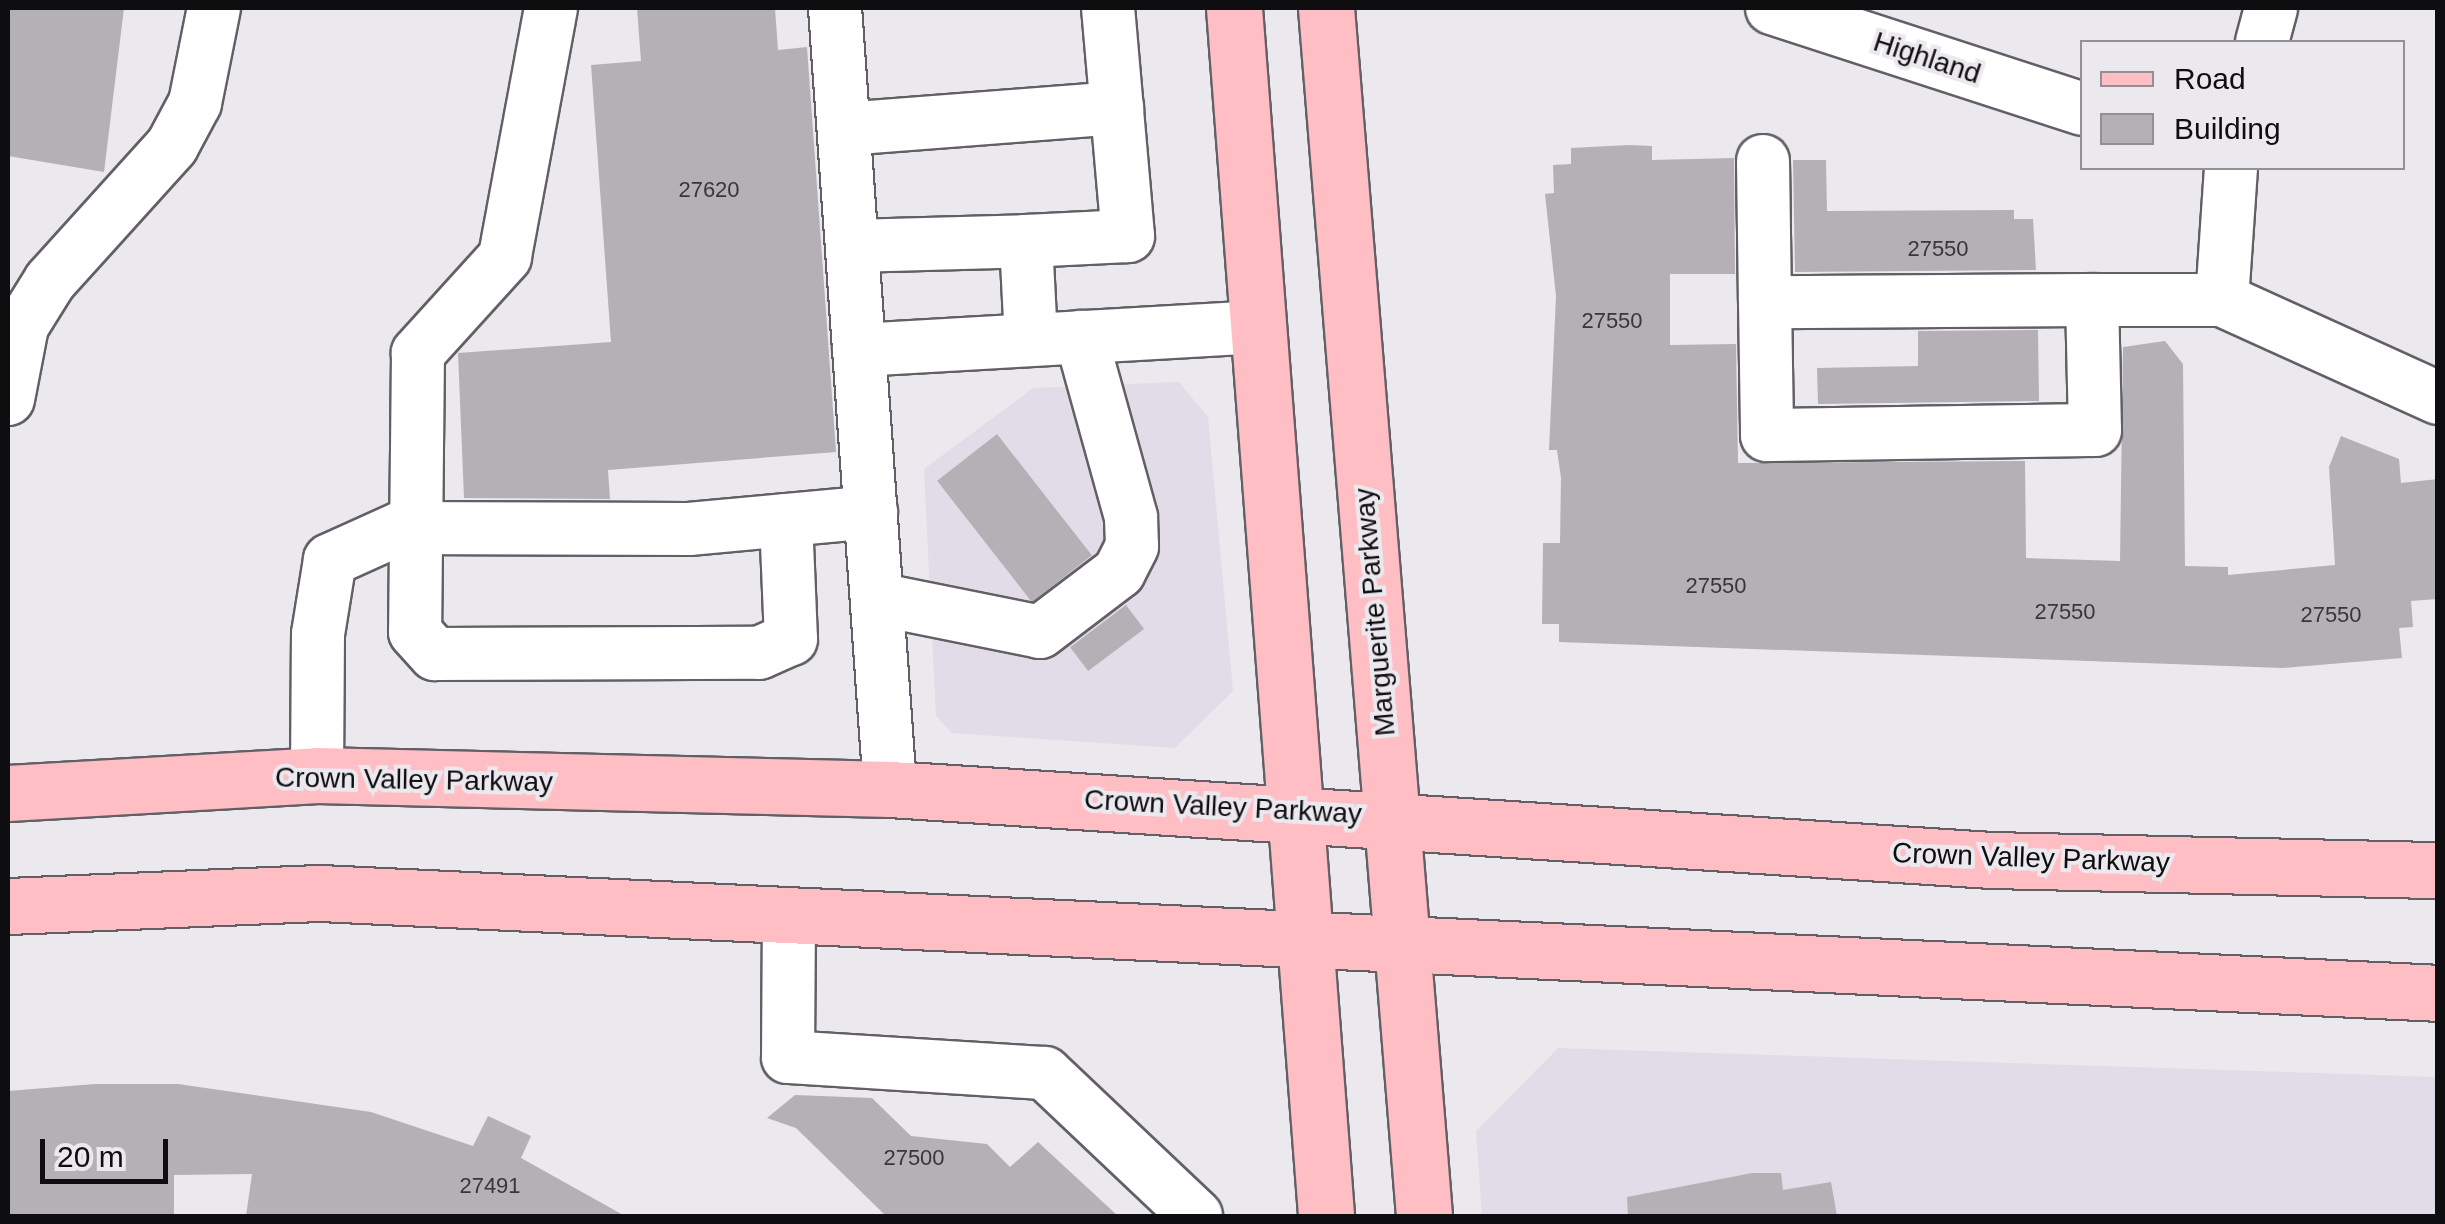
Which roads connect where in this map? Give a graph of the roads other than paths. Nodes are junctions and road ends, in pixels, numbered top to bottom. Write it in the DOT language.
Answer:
graph roads {
  1 [pos="214,8"];
  2 [pos="551,8"];
  3 [pos="835,8"];
  4 [pos="847,8"];
  5 [pos="1108,8"];
  6 [pos="1234,8"];
  7 [pos="1326,8"];
  8 [pos="1772,8"];
  9 [pos="2271,8"];
  10 [pos="2263,40"];
  11 [pos="1117,108"];
  12 [pos="2080,109"];
  13 [pos="844,129"];
  14 [pos="1762,162"];
  15 [pos="2232,170"];
  16 [pos="1026,241"];
  17 [pos="852,246"];
  18 [pos="2092,300"];
  19 [pos="2222,300"];
  20 [pos="1765,302"];
  21 [pos="1259,327"];
  22 [pos="1056,339"];
  23 [pos="859,350"];
  24 [pos="2438,398"];
  25 [pos="8,399"];
  26 [pos="870,512"];
  27 [pos="786,520"];
  28 [pos="416,528"];
  29 [pos="877,599"];
  30 [pos="317,776"];
  31 [pos="890,789"];
  32 [pos="8,793"];
  33 [pos="1300,811"];
  34 [pos="1394,816"];
  35 [pos="2438,870"];
  36 [pos="8,906"];
  37 [pos="788,914"];
  38 [pos="1310,937"];
  39 [pos="1405,943"];
  40 [pos="2438,992"];
  41 [pos="1196,1216"];
  42 [pos="1326,1216"];
  43 [pos="1424,1216"];
  1 -- 25 [label="street"];
  2 -- 28 [label="street"];
  3 -- 4 [label="street"];
  3 -- 13 [label="street"];
  5 -- 11 [label="street"];
  6 -- 21 [label="main road"];
  7 -- 34 [label="main road, Marguerite Parkway"];
  8 -- 12 [label="street, Highland"];
  9 -- 10 [label="street"];
  11 -- 13 [label="street"];
  11 -- 16 [label="street"];
  13 -- 17 [label="street"];
  14 -- 20 [label="street"];
  15 -- 19 [label="street"];
  16 -- 17 [label="street"];
  16 -- 22 [label="street"];
  17 -- 23 [label="street"];
  18 -- 19 [label="street"];
  18 -- 20 [label="street"];
  18 -- 20 [label="street"];
  19 -- 24 [label="street"];
  21 -- 22 [label="street"];
  21 -- 33 [label="main road"];
  22 -- 23 [label="street"];
  22 -- 29 [label="street"];
  23 -- 26 [label="street"];
  26 -- 27 [label="street"];
  26 -- 29 [label="street"];
  27 -- 28 [label="street"];
  27 -- 28 [label="street"];
  28 -- 30 [label="street"];
  29 -- 31 [label="street"];
  30 -- 31 [label="main road, Crown Valley Parkway"];
  30 -- 32 [label="main road, Crown Valley Parkway"];
  31 -- 33 [label="main road, Crown Valley Parkway"];
  33 -- 34 [label="main road, Crown Valley Parkway"];
  33 -- 38 [label="main road"];
  34 -- 35 [label="main road, Crown Valley Parkway"];
  34 -- 39 [label="main road, Marguerite Parkway"];
  36 -- 37 [label="main road"];
  37 -- 38 [label="main road"];
  37 -- 41 [label="street"];
  38 -- 39 [label="main road"];
  38 -- 42 [label="main road"];
  39 -- 40 [label="main road"];
  39 -- 43 [label="main road, Marguerite Parkway"];
}
